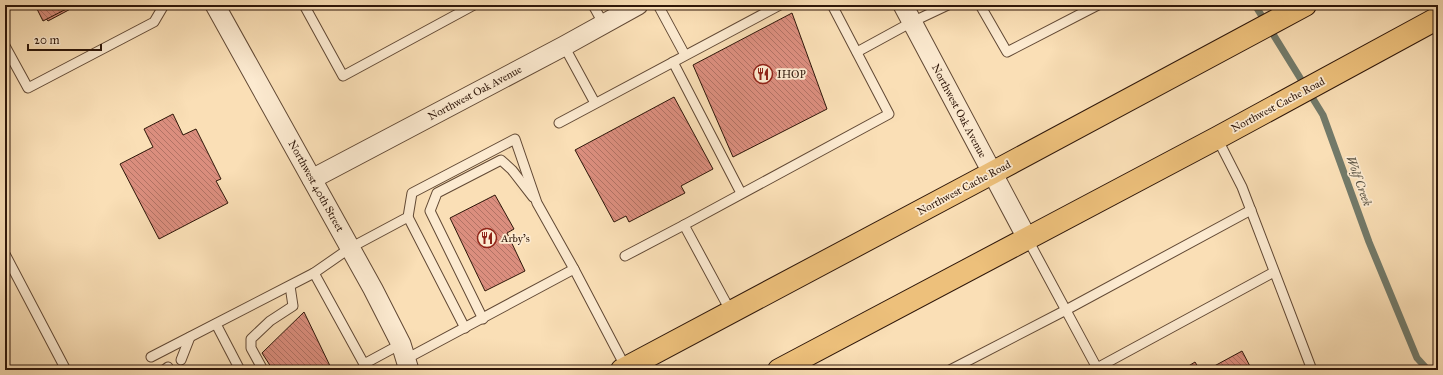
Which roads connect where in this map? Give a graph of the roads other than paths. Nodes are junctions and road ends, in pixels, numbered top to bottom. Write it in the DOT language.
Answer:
graph roads {
  1 [pos="215,5"];
  2 [pos="304,5"];
  3 [pos="474,5"];
  4 [pos="593,5"];
  5 [pos="638,5"];
  6 [pos="658,5"];
  7 [pos="780,5"];
  8 [pos="832,5"];
  9 [pos="903,5"];
  10 [pos="948,5"];
  11 [pos="980,5"];
  12 [pos="1098,5"];
  13 [pos="1305,5"];
  14 [pos="160,8"];
  15 [pos="1438,18"];
  16 [pos="912,22"];
  17 [pos="603,24"];
  18 [pos="5,46"];
  19 [pos="564,46"];
  20 [pos="857,52"];
  21 [pos="685,55"];
  22 [pos="673,62"];
  23 [pos="595,103"];
  24 [pos="559,122"];
  25 [pos="1217,138"];
  26 [pos="992,174"];
  27 [pos="312,179"];
  28 [pos="741,194"];
  29 [pos="537,203"];
  30 [pos="1251,210"];
  31 [pos="408,217"];
  32 [pos="684,225"];
  33 [pos="1027,238"];
  34 [pos="350,248"];
  35 [pos="5,254"];
  36 [pos="625,256"];
  37 [pos="574,269"];
  38 [pos="1274,272"];
  39 [pos="314,273"];
  40 [pos="290,286"];
  41 [pos="1066,310"];
  42 [pos="731,312"];
  43 [pos="483,319"];
  44 [pos="216,324"];
  45 [pos="465,328"];
  46 [pos="190,337"];
  47 [pos="151,357"];
  48 [pos="405,358"];
  49 [pos="181,360"];
  50 [pos="365,367"];
  51 [pos="624,369"];
  52 [pos="1095,369"];
  53 [pos="66,370"];
  54 [pos="240,370"];
  55 [pos="263,370"];
  56 [pos="779,370"];
  57 [pos="950,370"];
  58 [pos="1312,370"];
  1 -- 27 [label="street, Northwest 40th Street"];
  2 -- 3 [label="lane"];
  4 -- 17 [label="lane"];
  5 -- 17 [label="street, Northwest Oak Avenue"];
  6 -- 21 [label="lane"];
  7 -- 21 [label="lane"];
  8 -- 20 [label="lane"];
  9 -- 16 [label="street, Northwest Oak Avenue"];
  10 -- 16 [label="lane"];
  11 -- 12 [label="lane"];
  13 -- 26 [label="main road, Northwest Cache Road"];
  14 -- 18 [label="lane"];
  15 -- 25 [label="main road, Northwest Cache Road"];
  16 -- 20 [label="lane"];
  16 -- 26 [label="street, Northwest Oak Avenue"];
  17 -- 19 [label="street, Northwest Oak Avenue"];
  19 -- 23 [label="lane"];
  19 -- 27 [label="street, Northwest Oak Avenue"];
  20 -- 28 [label="lane"];
  21 -- 22 [label="lane"];
  22 -- 23 [label="lane"];
  22 -- 28 [label="lane"];
  23 -- 24 [label="lane"];
  25 -- 30 [label="lane"];
  25 -- 33 [label="main road, Northwest Cache Road"];
  26 -- 33 [label="street, Northwest Oak Avenue"];
  26 -- 42 [label="main road, Northwest Cache Road"];
  27 -- 34 [label="street, Northwest 40th Street"];
  28 -- 32 [label="lane"];
  29 -- 31 [label="lane"];
  29 -- 37 [label="lane"];
  29 -- 43 [label="lane"];
  30 -- 38 [label="lane"];
  30 -- 41 [label="lane"];
  31 -- 34 [label="lane"];
  31 -- 45 [label="lane"];
  32 -- 36 [label="lane"];
  32 -- 42 [label="lane"];
  33 -- 41 [label="lane"];
  33 -- 56 [label="main road, Northwest Cache Road"];
  34 -- 39 [label="lane"];
  34 -- 48 [label="street, Northwest 40th Street"];
  35 -- 53 [label="lane"];
  37 -- 43 [label="lane"];
  37 -- 51 [label="lane"];
  38 -- 52 [label="lane"];
  38 -- 58 [label="lane"];
  39 -- 40 [label="lane"];
  39 -- 50 [label="lane"];
  40 -- 44 [label="lane"];
  40 -- 55 [label="lane"];
  41 -- 52 [label="lane"];
  41 -- 57 [label="lane"];
  42 -- 51 [label="main road, Northwest Cache Road"];
  43 -- 45 [label="lane"];
  44 -- 46 [label="lane"];
  44 -- 54 [label="lane"];
  45 -- 48 [label="lane"];
  46 -- 47 [label="lane"];
  46 -- 49 [label="lane"];
  48 -- 50 [label="lane"];
}
